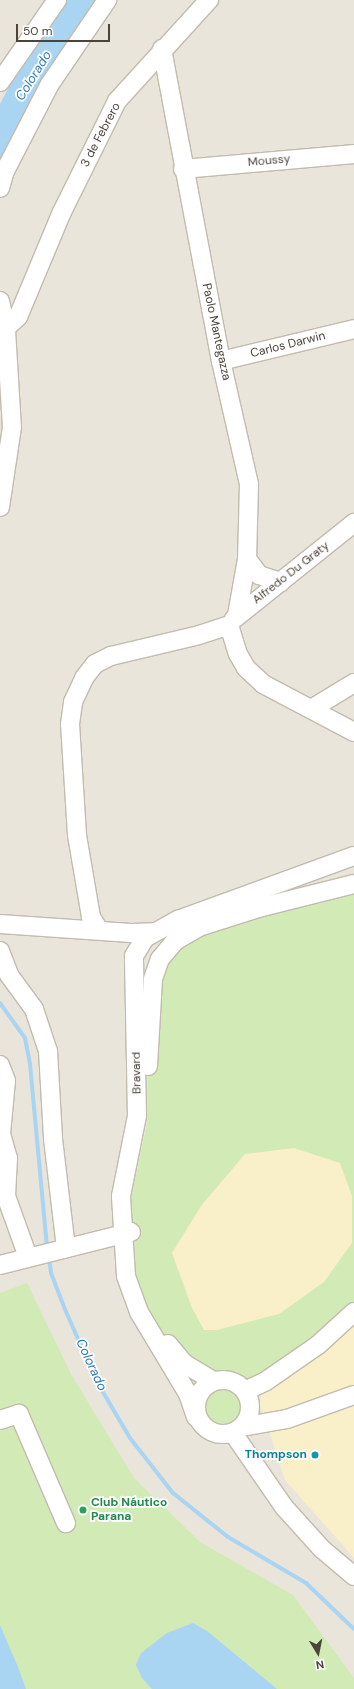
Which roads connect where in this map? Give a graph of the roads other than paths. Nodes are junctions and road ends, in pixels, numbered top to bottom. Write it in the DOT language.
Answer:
graph roads {
  1 [pos="57,0"];
  2 [pos="107,0"];
  3 [pos="209,0"];
  4 [pos="162,49"];
  5 [pos="0,82"];
  6 [pos="354,154"];
  7 [pos="183,169"];
  8 [pos="0,188"];
  9 [pos="0,301"];
  10 [pos="354,329"];
  11 [pos="3,332"];
  12 [pos="221,361"];
  13 [pos="0,507"];
  14 [pos="354,523"];
  15 [pos="247,559"];
  16 [pos="281,582"];
  17 [pos="233,620"];
  18 [pos="354,683"];
  19 [pos="313,708"];
  20 [pos="354,732"];
  21 [pos="354,856"];
  22 [pos="354,884"];
  23 [pos="0,924"];
  24 [pos="99,930"];
  25 [pos="154,932"];
  26 [pos="0,951"];
  27 [pos="0,1065"];
  28 [pos="127,1233"];
  29 [pos="66,1248"];
  30 [pos="28,1257"];
  31 [pos="0,1265"];
  32 [pos="354,1312"];
  33 [pos="213,1381"];
  34 [pos="266,1381"];
  35 [pos="245,1391"];
  36 [pos="354,1395"];
  37 [pos="196,1417"];
  38 [pos="287,1418"];
  39 [pos="0,1420"];
  40 [pos="237,1430"];
  41 [pos="66,1523"];
  42 [pos="354,1576"];
  1 -- 5 [label="street"];
  2 -- 8 [label="street"];
  3 -- 4 [label="street, 3 de Febrero"];
  4 -- 7 [label="street, Paolo Mantegazza"];
  4 -- 11 [label="street, 3 de Febrero"];
  6 -- 7 [label="street, Moussy"];
  7 -- 12 [label="street, Paolo Mantegazza"];
  9 -- 11 [label="street"];
  10 -- 12 [label="street, Carlos Darwin"];
  11 -- 13 [label="street"];
  12 -- 15 [label="street, Paolo Mantegazza"];
  14 -- 16 [label="street, Alfredo Du Graty"];
  15 -- 16 [label="street"];
  15 -- 17 [label="street, Paolo Mantegazza"];
  16 -- 17 [label="street, Alfredo Du Graty"];
  17 -- 19 [label="street, Paolo Mantegazza"];
  17 -- 24 [label="street, Alfredo Du Graty"];
  18 -- 19 [label="street"];
  19 -- 20 [label="street, Paolo Mantegazza"];
  21 -- 25 [label="street, Bravard"];
  22 -- 28 [label="street, Bravard"];
  23 -- 24 [label="street"];
  24 -- 25 [label="street"];
  25 -- 28 [label="street, Bravard"];
  26 -- 29 [label="street"];
  27 -- 30 [label="street"];
  28 -- 29 [label="street"];
  28 -- 33 [label="street, Bravard"];
  28 -- 37 [label="street, Bravard"];
  29 -- 30 [label="street"];
  30 -- 31 [label="street"];
  32 -- 34 [label="street"];
  33 -- 35 [label="street"];
  33 -- 37 [label="street"];
  34 -- 35 [label="street"];
  34 -- 38 [label="street"];
  35 -- 40 [label="street"];
  36 -- 38 [label="street"];
  37 -- 40 [label="street"];
  38 -- 40 [label="street"];
  39 -- 41 [label="street"];
  40 -- 42 [label="street"];
}
